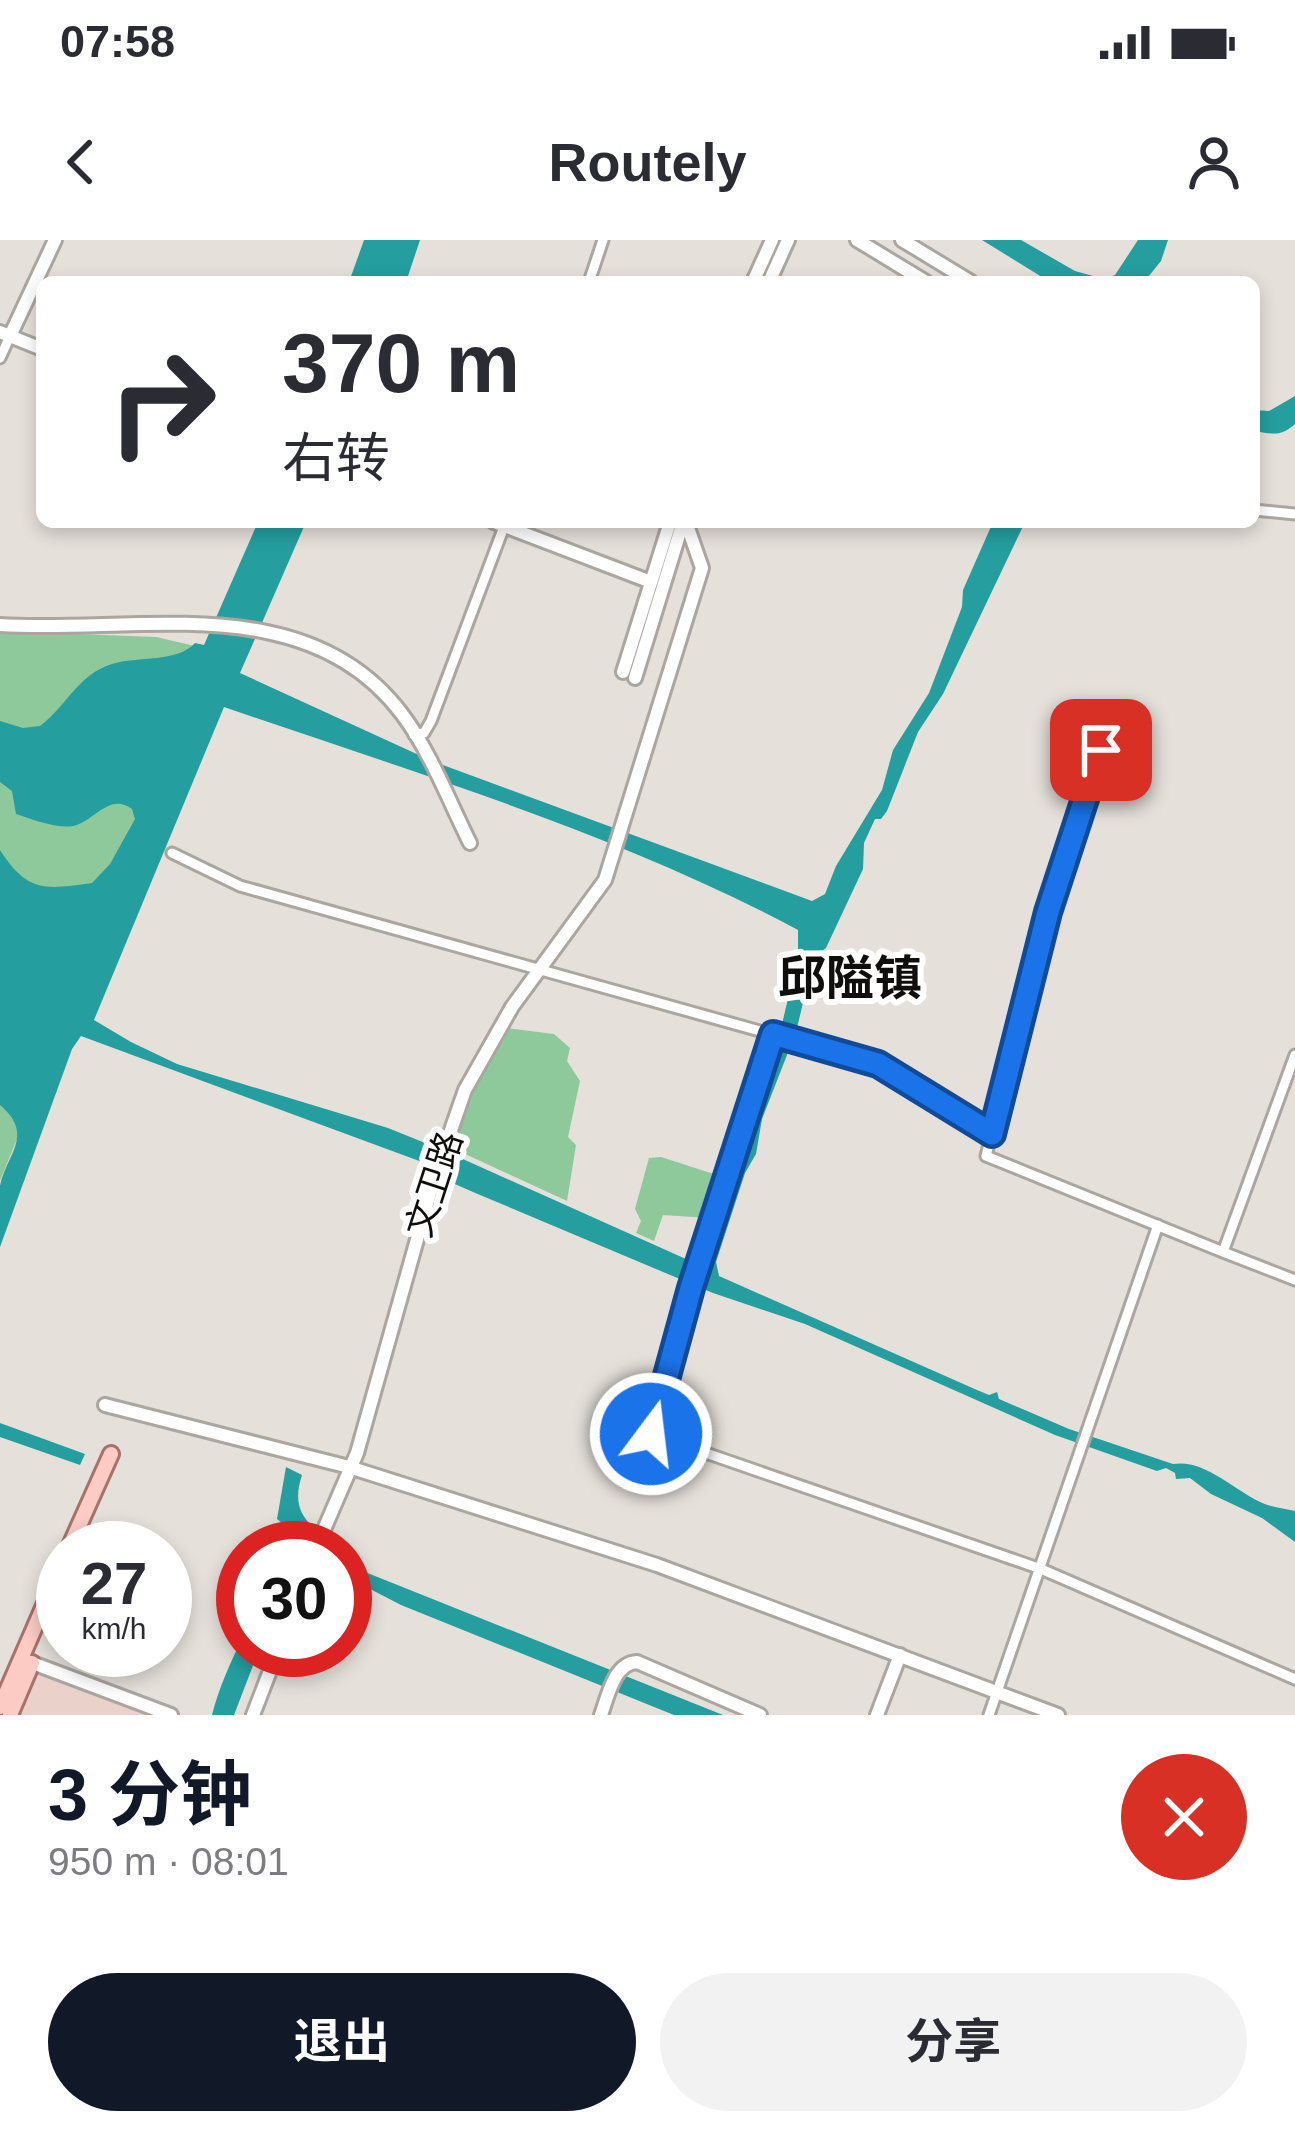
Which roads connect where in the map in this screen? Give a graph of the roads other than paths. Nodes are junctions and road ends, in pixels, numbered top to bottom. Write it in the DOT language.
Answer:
graph roads {
  1 [pos="55,240"];
  2 [pos="604,240"];
  3 [pos="772,240"];
  4 [pos="788,240"];
  5 [pos="856,240"];
  6 [pos="902,240"];
  7 [pos="591,276"];
  8 [pos="756,276"];
  9 [pos="772,276"];
  10 [pos="916,276"];
  11 [pos="961,276"];
  12 [pos="5,334"];
  13 [pos="36,347"];
  14 [pos="0,358"];
  15 [pos="1260,511"];
  16 [pos="1295,514"];
  17 [pos="499,528"];
  18 [pos="514,528"];
  19 [pos="668,528"];
  20 [pos="682,528"];
  21 [pos="686,528"];
  22 [pos="651,582"];
  23 [pos="0,625"];
  24 [pos="414,734"];
  25 [pos="1101,750"];
  26 [pos="470,843"];
  27 [pos="172,853"];
  28 [pos="773,1034"];
  29 [pos="1295,1055"];
  30 [pos="992,1134"];
  31 [pos="1158,1225"];
  32 [pos="1223,1252"];
  33 [pos="1295,1280"];
  34 [pos="105,1405"];
  35 [pos="111,1454"];
  36 [pos="350,1468"];
  37 [pos="81,1521"];
  38 [pos="327,1521"];
  39 [pos="1041,1569"];
  40 [pos="36,1634"];
  41 [pos="900,1655"];
  42 [pos="26,1661"];
  43 [pos="268,1677"];
  44 [pos="1295,1679"];
  45 [pos="998,1691"];
  46 [pos="0,1707"];
  47 [pos="10,1715"];
  48 [pos="171,1715"];
  49 [pos="254,1715"];
  50 [pos="601,1715"];
  51 [pos="760,1715"];
  52 [pos="877,1715"];
  53 [pos="989,1715"];
  54 [pos="1058,1715"];
  1 -- 12 [label="street"];
  2 -- 7 [label="street"];
  3 -- 8 [label="street"];
  4 -- 9 [label="street"];
  5 -- 10 [label="street"];
  6 -- 11 [label="street"];
  12 -- 13 [label="street"];
  12 -- 14 [label="street"];
  15 -- 16 [label="street"];
  17 -- 24 [label="street"];
  18 -- 22 [label="street"];
  19 -- 22 [label="street"];
  20 -- 22 [label="street"];
  21 -- 36 [label="street, 文卫路"];
  23 -- 24 [label="street"];
  24 -- 26 [label="street"];
  25 -- 30 [label="street"];
  27 -- 28 [label="street"];
  28 -- 30 [label="street"];
  28 -- 39 [label="street"];
  29 -- 32 [label="street"];
  30 -- 31 [label="street"];
  31 -- 32 [label="street"];
  31 -- 39 [label="street"];
  32 -- 33 [label="street"];
  34 -- 36 [label="street"];
  35 -- 37 [label="main road"];
  36 -- 38 [label="street, 文卫路"];
  36 -- 41 [label="street"];
  39 -- 44 [label="street"];
  39 -- 45 [label="street"];
  40 -- 42 [label="main road"];
  41 -- 45 [label="street"];
  41 -- 52 [label="street"];
  42 -- 46 [label="main road"];
  42 -- 47 [label="main road"];
  42 -- 48 [label="street"];
  43 -- 49 [label="street"];
  45 -- 53 [label="street"];
  45 -- 54 [label="street"];
  50 -- 51 [label="street"];
}
